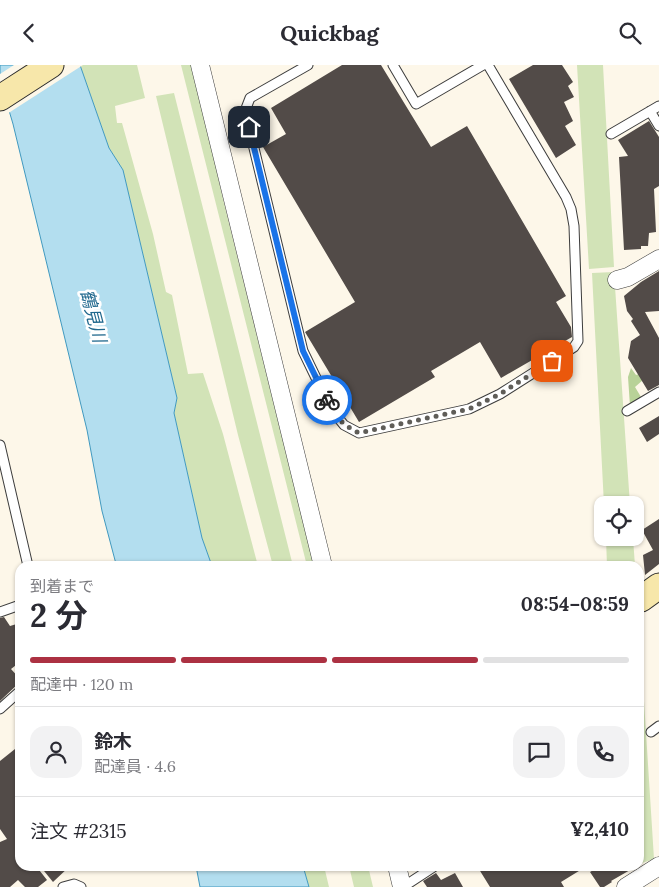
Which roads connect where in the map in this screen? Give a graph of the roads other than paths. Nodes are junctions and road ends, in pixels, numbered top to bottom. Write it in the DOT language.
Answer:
graph roads {
  1 [pos="51,65"];
  2 [pos="200,65"];
  3 [pos="308,65"];
  4 [pos="392,65"];
  5 [pos="483,65"];
  6 [pos="488,65"];
  7 [pos="0,98"];
  8 [pos="659,106"];
  9 [pos="650,111"];
  10 [pos="659,127"];
  11 [pos="611,134"];
  12 [pos="659,259"];
  13 [pos="617,280"];
  14 [pos="659,392"];
  15 [pos="627,411"];
  16 [pos="0,445"];
  17 [pos="3,468"];
  18 [pos="27,561"];
  19 [pos="322,561"];
  20 [pos="15,607"];
  21 [pos="0,613"];
  22 [pos="15,696"];
  23 [pos="0,709"];
  24 [pos="659,866"];
  25 [pos="398,871"];
  26 [pos="427,871"];
  27 [pos="63,887"];
  28 [pos="81,887"];
  29 [pos="402,887"];
  30 [pos="626,887"];
  1 -- 7 [label="main road"];
  2 -- 19 [label="street"];
  3 -- 6 [label="lane"];
  4 -- 5 [label="lane"];
  8 -- 9 [label="lane"];
  9 -- 10 [label="lane"];
  9 -- 11 [label="lane"];
  12 -- 13 [label="street"];
  14 -- 15 [label="lane"];
  16 -- 17 [label="lane"];
  17 -- 18 [label="lane"];
  20 -- 21 [label="lane"];
  22 -- 23 [label="lane"];
  24 -- 30 [label="street"];
  25 -- 29 [label="street"];
  26 -- 29 [label="lane"];
  27 -- 28 [label="lane"];
}
